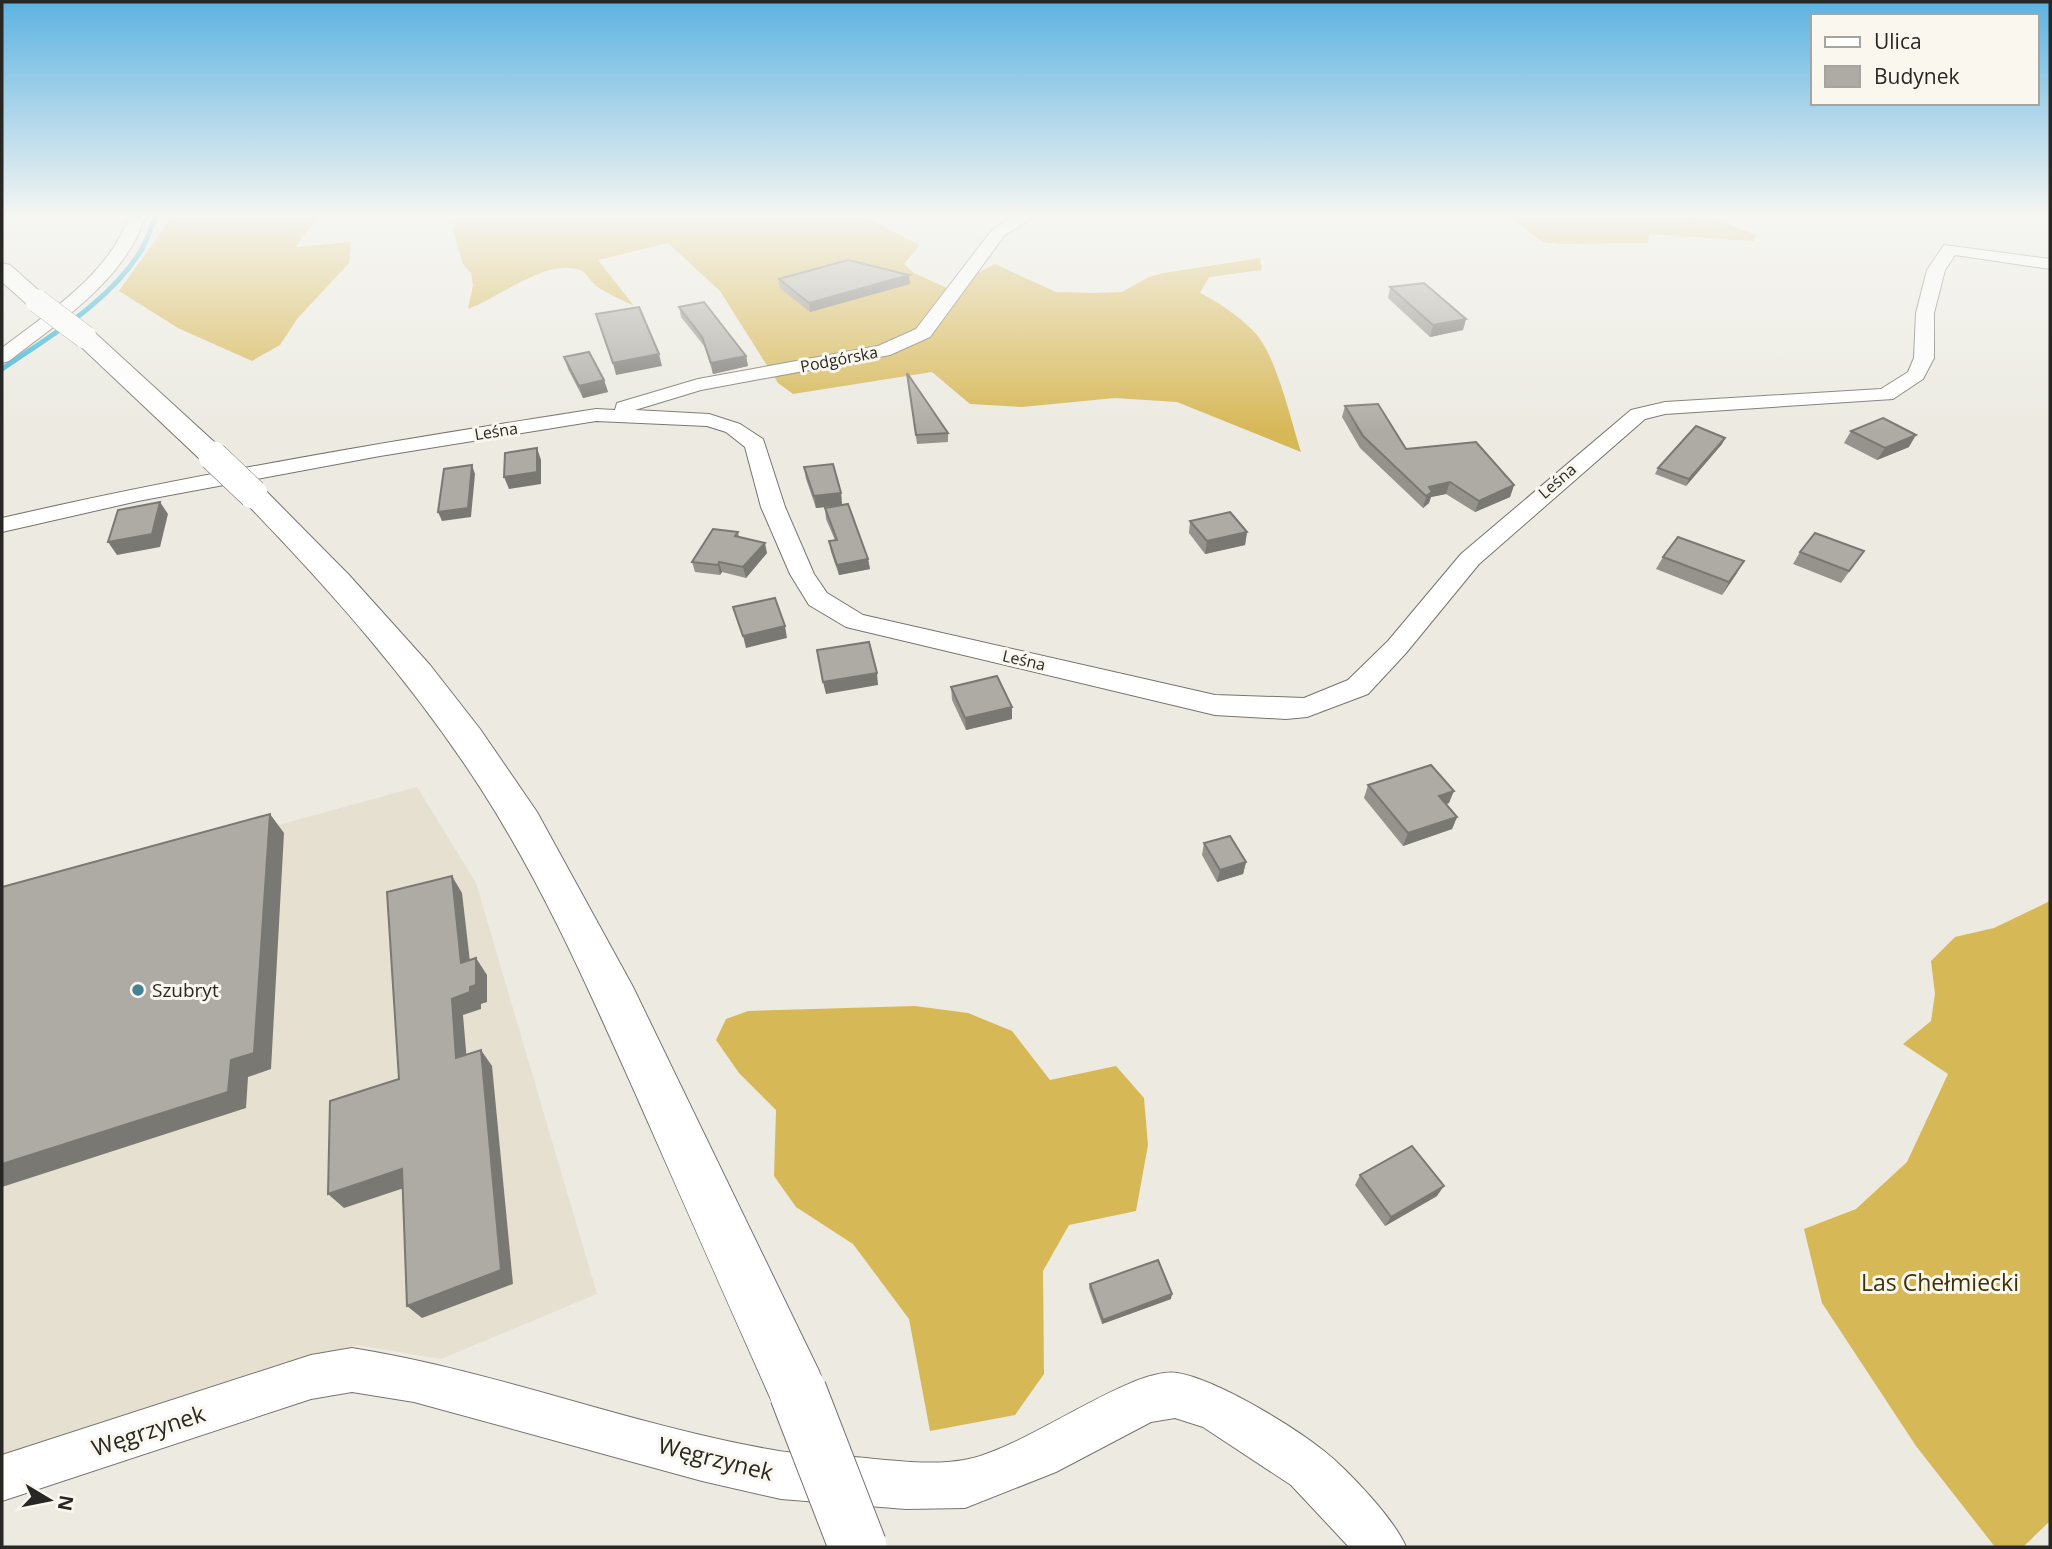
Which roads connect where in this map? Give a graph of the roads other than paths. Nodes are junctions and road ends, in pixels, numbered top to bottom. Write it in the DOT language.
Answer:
graph roads {
  1 [pos="20,286"];
  2 [pos="90,286"];
  3 [pos="958,286"];
  4 [pos="1932,286"];
  5 [pos="2,357"];
  6 [pos="596,415"];
  7 [pos="2,525"];
  8 [pos="2,1478"];
  9 [pos="858,1547"];
  10 [pos="1382,1547"];
  1 -- 9 [label="main road, bridge"];
  2 -- 5 [label="street"];
  3 -- 6 [label="street, Podgórska"];
  4 -- 6 [label="street, Leśna"];
  6 -- 7 [label="street, Leśna"];
  8 -- 10 [label="street, Węgrzynek"];
}
